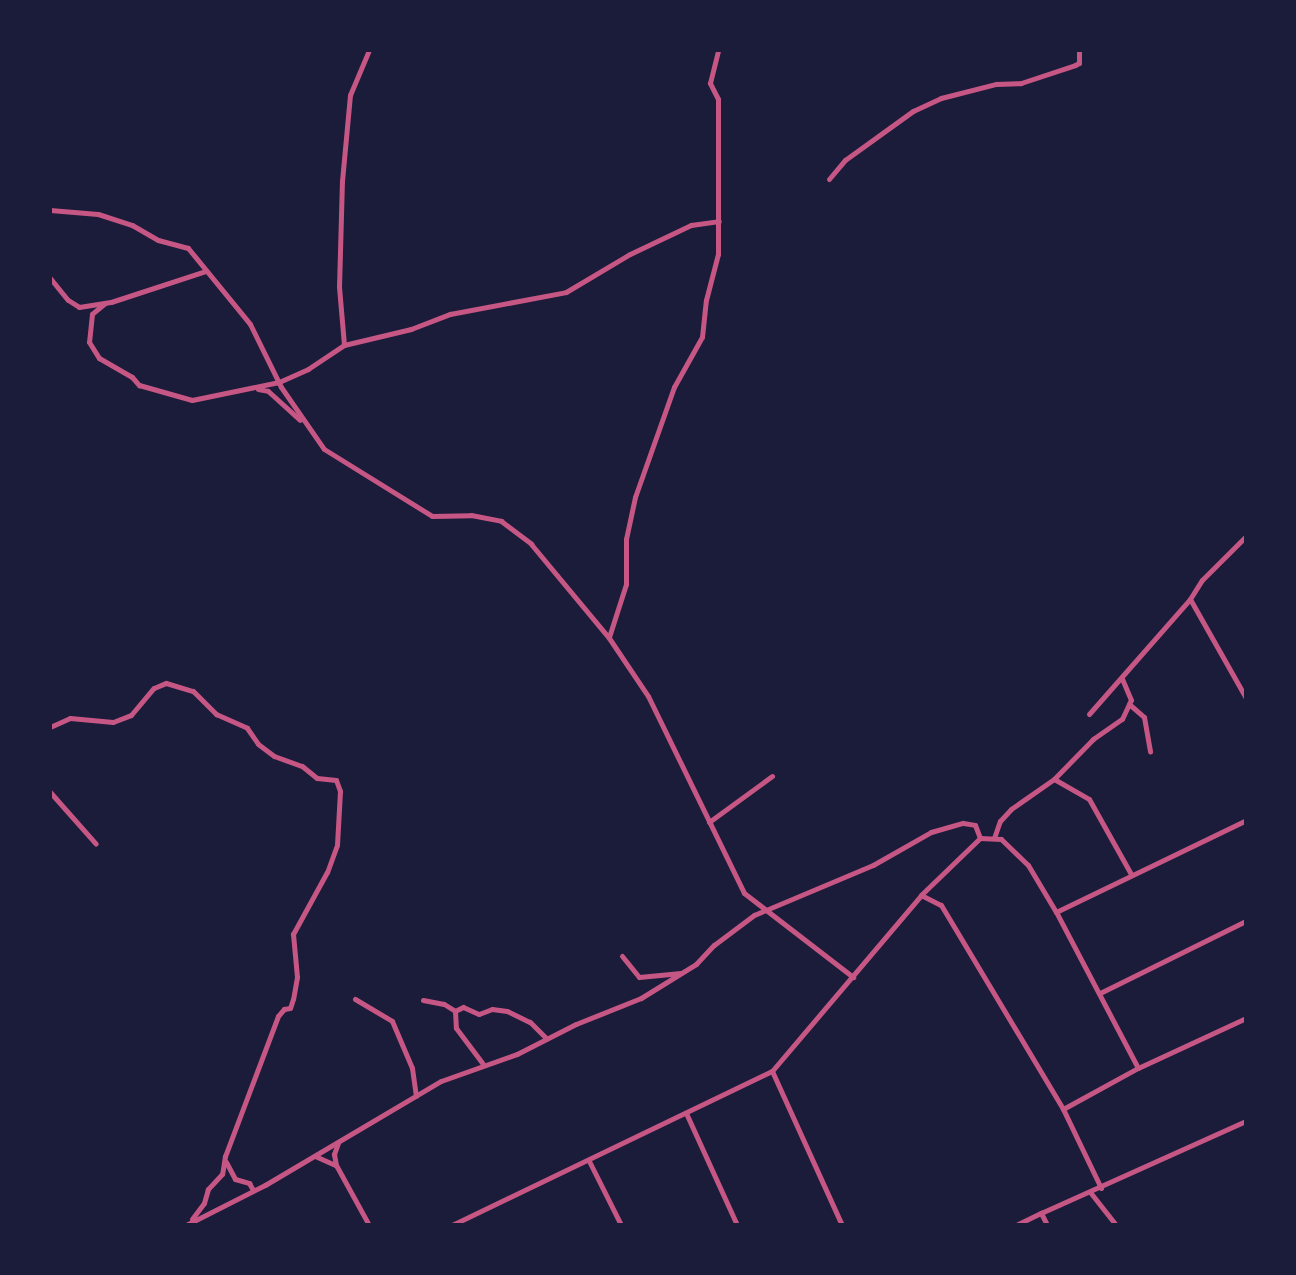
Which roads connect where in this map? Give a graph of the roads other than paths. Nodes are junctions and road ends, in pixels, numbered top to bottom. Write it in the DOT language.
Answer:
graph roads {
  1 [pos="369,50"];
  2 [pos="718,50"];
  3 [pos="1079,50"];
  4 [pos="829,179"];
  5 [pos="50,210"];
  6 [pos="719,221"];
  7 [pos="206,271"];
  8 [pos="50,278"];
  9 [pos="105,303"];
  10 [pos="344,345"];
  11 [pos="280,384"];
  12 [pos="257,388"];
  13 [pos="304,424"];
  14 [pos="1246,536"];
  15 [pos="1190,599"];
  16 [pos="609,638"];
  17 [pos="1122,679"];
  18 [pos="1246,698"];
  19 [pos="1129,704"];
  20 [pos="1089,714"];
  21 [pos="50,727"];
  22 [pos="1150,751"];
  23 [pos="772,776"];
  24 [pos="1054,779"];
  25 [pos="50,792"];
  26 [pos="1246,820"];
  27 [pos="709,822"];
  28 [pos="980,838"];
  29 [pos="994,838"];
  30 [pos="96,844"];
  31 [pos="1131,874"];
  32 [pos="921,895"];
  33 [pos="766,910"];
  34 [pos="1056,912"];
  35 [pos="1246,921"];
  36 [pos="622,956"];
  37 [pos="682,973"];
  38 [pos="853,977"];
  39 [pos="1100,993"];
  40 [pos="355,999"];
  41 [pos="423,1000"];
  42 [pos="455,1011"];
  43 [pos="1246,1018"];
  44 [pos="546,1038"];
  45 [pos="483,1064"];
  46 [pos="1138,1068"];
  47 [pos="772,1071"];
  48 [pos="416,1097"];
  49 [pos="1063,1109"];
  50 [pos="686,1113"];
  51 [pos="1246,1121"];
  52 [pos="338,1142"];
  53 [pos="315,1156"];
  54 [pos="226,1161"];
  55 [pos="589,1161"];
  56 [pos="336,1165"];
  57 [pos="1101,1188"];
  58 [pos="253,1190"];
  59 [pos="1090,1192"];
  60 [pos="1041,1213"];
  61 [pos="469,1217"];
  62 [pos="187,1224"];
  63 [pos="369,1225"];
  64 [pos="452,1225"];
  65 [pos="473,1225"];
  66 [pos="621,1225"];
  67 [pos="737,1225"];
  68 [pos="842,1225"];
  69 [pos="1016,1225"];
  70 [pos="1047,1225"];
  71 [pos="1116,1225"];
  1 -- 10 [label="street"];
  2 -- 6 [label="street"];
  3 -- 4 [label="street"];
  5 -- 7 [label="street"];
  6 -- 10 [label="street"];
  6 -- 16 [label="street"];
  7 -- 9 [label="street"];
  7 -- 11 [label="street"];
  8 -- 9 [label="street"];
  9 -- 12 [label="street"];
  10 -- 11 [label="street"];
  11 -- 12 [label="street"];
  11 -- 13 [label="street"];
  12 -- 13 [label="street"];
  13 -- 16 [label="street"];
  14 -- 15 [label="street"];
  15 -- 17 [label="street"];
  15 -- 18 [label="street"];
  16 -- 27 [label="street"];
  17 -- 19 [label="street"];
  17 -- 20 [label="street"];
  19 -- 22 [label="street"];
  19 -- 24 [label="street"];
  21 -- 54 [label="street"];
  23 -- 27 [label="street"];
  24 -- 29 [label="street"];
  24 -- 31 [label="street"];
  25 -- 30 [label="street"];
  26 -- 31 [label="street"];
  27 -- 33 [label="street"];
  28 -- 29 [label="street"];
  28 -- 32 [label="street"];
  28 -- 33 [label="street"];
  29 -- 34 [label="street"];
  31 -- 34 [label="street"];
  32 -- 38 [label="street"];
  32 -- 49 [label="street"];
  33 -- 37 [label="street"];
  33 -- 38 [label="street"];
  34 -- 39 [label="street"];
  35 -- 39 [label="street"];
  36 -- 37 [label="street"];
  37 -- 44 [label="street"];
  38 -- 47 [label="street"];
  39 -- 46 [label="street"];
  40 -- 48 [label="street"];
  41 -- 42 [label="street"];
  42 -- 44 [label="street"];
  42 -- 45 [label="street"];
  43 -- 46 [label="street"];
  44 -- 45 [label="street"];
  45 -- 48 [label="street"];
  46 -- 49 [label="street"];
  47 -- 50 [label="street"];
  47 -- 68 [label="street"];
  48 -- 52 [label="street"];
  49 -- 57 [label="street"];
  50 -- 55 [label="street"];
  50 -- 67 [label="street"];
  51 -- 57 [label="street"];
  52 -- 53 [label="street"];
  52 -- 56 [label="street"];
  53 -- 56 [label="street"];
  53 -- 58 [label="street"];
  54 -- 58 [label="street"];
  54 -- 62 [label="street"];
  55 -- 61 [label="street"];
  55 -- 66 [label="street"];
  56 -- 63 [label="street"];
  57 -- 59 [label="street"];
  58 -- 62 [label="street"];
  59 -- 60 [label="street"];
  59 -- 71 [label="street"];
  60 -- 69 [label="street"];
  60 -- 70 [label="street"];
  61 -- 64 [label="street"];
  61 -- 65 [label="street"];
}
